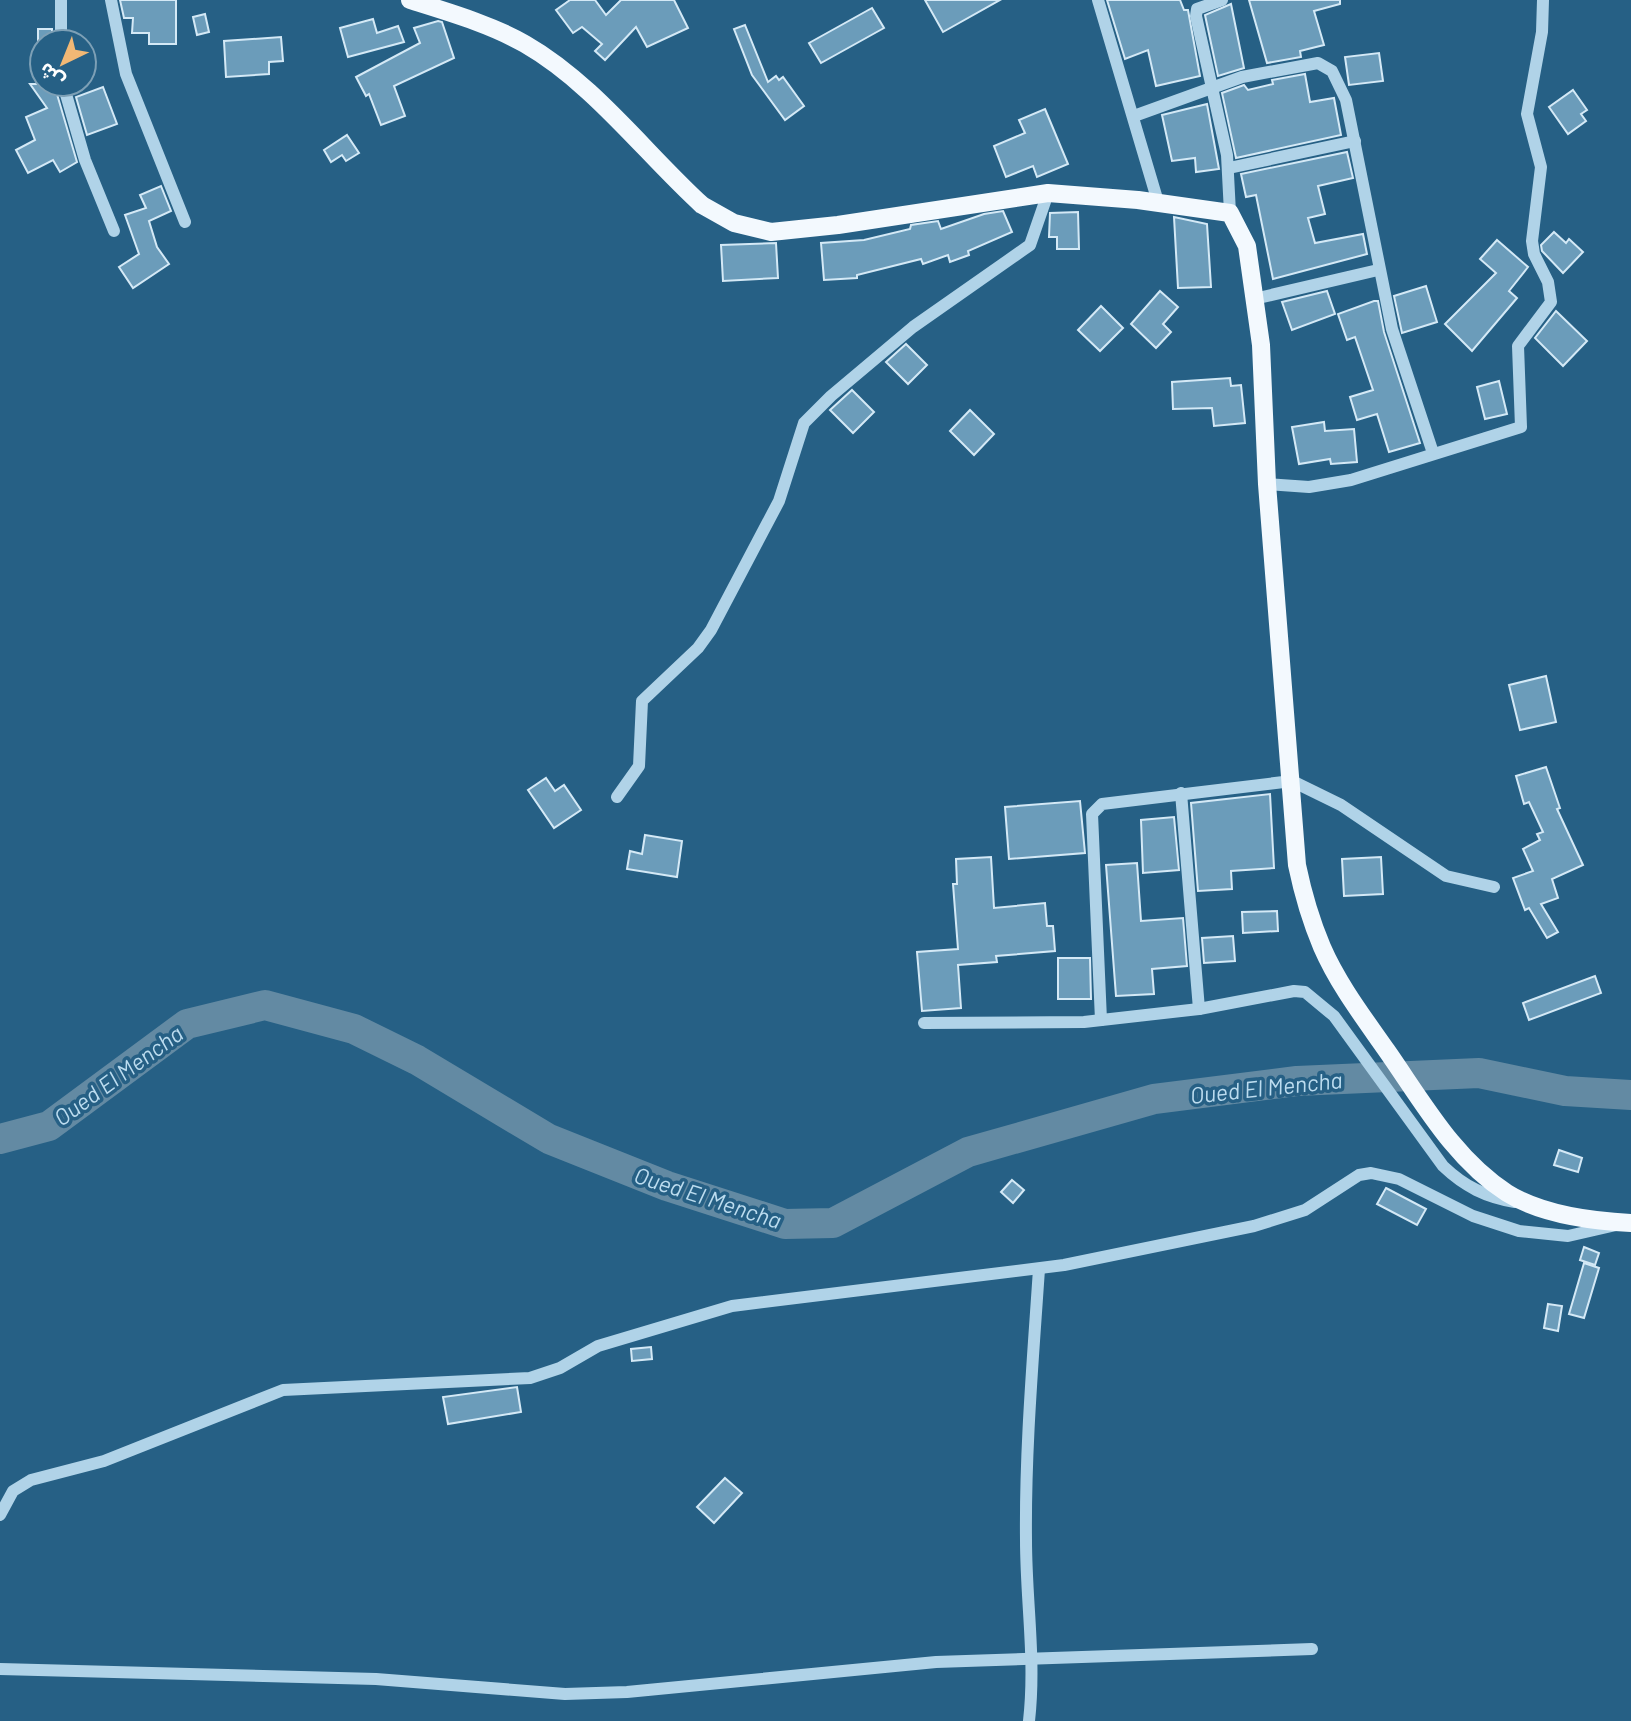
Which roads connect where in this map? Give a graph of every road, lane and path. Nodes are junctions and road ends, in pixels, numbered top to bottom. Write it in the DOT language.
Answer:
graph roads {
  1 [pos="61,0"];
  2 [pos="111,0"];
  3 [pos="410,0"];
  4 [pos="1098,0"];
  5 [pos="1222,0"];
  6 [pos="1544,0"];
  7 [pos="438,3"];
  8 [pos="61,28"];
  9 [pos="1210,86"];
  10 [pos="67,98"];
  11 [pos="1134,116"];
  12 [pos="1355,141"];
  13 [pos="1229,168"];
  14 [pos="1048,193"];
  15 [pos="1158,202"];
  16 [pos="1230,213"];
  17 [pos="185,222"];
  18 [pos="114,231"];
  19 [pos="1378,270"];
  20 [pos="1254,299"];
  21 [pos="1433,453"];
  22 [pos="1267,484"];
  23 [pos="1292,781"];
  24 [pos="1181,793"];
  25 [pos="617,797"];
  26 [pos="1494,887"];
  27 [pos="1199,1009"];
  28 [pos="1101,1020"];
  29 [pos="924,1023"];
  30 [pos="1536,1205"];
  31 [pos="1627,1223"];
  32 [pos="1039,1269"];
  33 [pos="0,1515"];
  34 [pos="1312,1649"];
  35 [pos="1034,1656"];
  36 [pos="0,1669"];
  37 [pos="1030,1721"];
  1 -- 8 [label="street"];
  2 -- 17 [label="street"];
  3 -- 7 [label="main road"];
  4 -- 11 [label="street"];
  5 -- 9 [label="street"];
  6 -- 21 [label="street"];
  7 -- 14 [label="main road"];
  9 -- 11 [label="street"];
  9 -- 12 [label="street"];
  9 -- 13 [label="street"];
  10 -- 18 [label="street"];
  11 -- 15 [label="street"];
  12 -- 13 [label="street"];
  12 -- 19 [label="street"];
  13 -- 16 [label="street"];
  14 -- 15 [label="main road"];
  14 -- 25 [label="street"];
  15 -- 16 [label="main road"];
  16 -- 20 [label="main road"];
  19 -- 20 [label="street"];
  19 -- 21 [label="street"];
  20 -- 22 [label="main road"];
  21 -- 22 [label="street"];
  22 -- 23 [label="main road"];
  23 -- 24 [label="street"];
  23 -- 26 [label="street"];
  23 -- 30 [label="main road"];
  24 -- 27 [label="street"];
  24 -- 28 [label="street"];
  27 -- 28 [label="street"];
  27 -- 30 [label="street"];
  28 -- 29 [label="street"];
  30 -- 31 [label="main road"];
  31 -- 32 [label="street"];
  32 -- 33 [label="street"];
  32 -- 35 [label="street"];
  34 -- 35 [label="street"];
  35 -- 36 [label="street"];
  35 -- 37 [label="street"];
}
